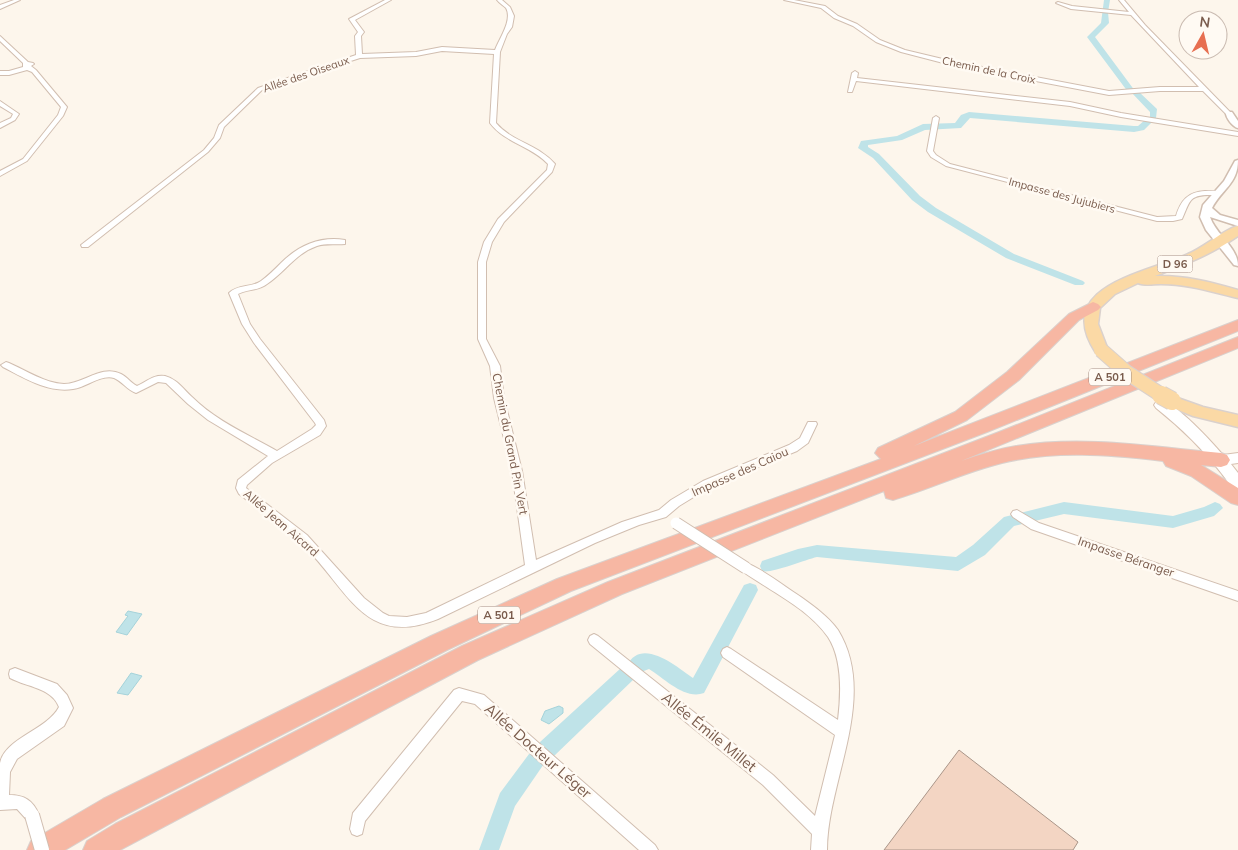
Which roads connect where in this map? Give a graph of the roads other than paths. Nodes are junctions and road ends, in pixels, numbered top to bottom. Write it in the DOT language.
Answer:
graph roads {
  1 [pos="18,0"];
  2 [pos="389,0"];
  3 [pos="499,0"];
  4 [pos="786,0"];
  5 [pos="1121,0"];
  6 [pos="1058,3"];
  7 [pos="0,7"];
  8 [pos="1132,14"];
  9 [pos="0,38"];
  10 [pos="497,52"];
  11 [pos="359,56"];
  12 [pos="30,67"];
  13 [pos="0,73"];
  14 [pos="9,73"];
  15 [pos="0,77"];
  16 [pos="1205,89"];
  17 [pos="850,92"];
  18 [pos="0,103"];
  19 [pos="1229,114"];
  20 [pos="1238,114"];
  21 [pos="936,118"];
  22 [pos="1238,125"];
  23 [pos="0,126"];
  24 [pos="1221,131"];
  25 [pos="1238,134"];
  26 [pos="1238,138"];
  27 [pos="1238,163"];
  28 [pos="0,174"];
  29 [pos="1218,192"];
  30 [pos="1207,208"];
  31 [pos="1238,223"];
  32 [pos="1238,230"];
  33 [pos="342,242"];
  34 [pos="1220,242"];
  35 [pos="85,245"];
  36 [pos="1238,263"];
  37 [pos="1128,283"];
  38 [pos="1237,294"];
  39 [pos="1093,307"];
  40 [pos="1238,325"];
  41 [pos="1238,342"];
  42 [pos="6,364"];
  43 [pos="1166,403"];
  44 [pos="1238,421"];
  45 [pos="812,424"];
  46 [pos="1135,452"];
  47 [pos="277,456"];
  48 [pos="1229,459"];
  49 [pos="1238,484"];
  50 [pos="1238,498"];
  51 [pos="754,513"];
  52 [pos="662,514"];
  53 [pos="1022,518"];
  54 [pos="688,559"];
  55 [pos="531,566"];
  56 [pos="1238,596"];
  57 [pos="594,640"];
  58 [pos="727,653"];
  59 [pos="15,674"];
  60 [pos="843,732"];
  61 [pos="0,802"];
  62 [pos="357,828"];
  63 [pos="818,829"];
  64 [pos="41,850"];
  65 [pos="96,850"];
  66 [pos="650,850"];
  67 [pos="819,850"];
  1 -- 7 [label="street"];
  2 -- 11 [label="street"];
  3 -- 10 [label="street, Chemin du Grand Pin Vert"];
  4 -- 16 [label="street, Chemin de la Croix"];
  5 -- 8 [label="street"];
  6 -- 8 [label="street"];
  8 -- 16 [label="street"];
  9 -- 12 [label="street"];
  10 -- 11 [label="street, Allée des Oiseaux"];
  10 -- 55 [label="street, Chemin du Grand Pin Vert"];
  11 -- 35 [label="street, Allée des Oiseaux"];
  12 -- 14 [label="street"];
  12 -- 28 [label="street"];
  13 -- 14 [label="street"];
  14 -- 15 [label="street"];
  16 -- 19 [label="street"];
  17 -- 24 [label="street"];
  18 -- 23 [label="street"];
  19 -- 20 [label="street"];
  19 -- 22 [label="street"];
  21 -- 29 [label="street, Impasse des Jujubiers"];
  24 -- 25 [label="street"];
  24 -- 26 [label="street"];
  27 -- 29 [label="street"];
  29 -- 30 [label="street"];
  30 -- 31 [label="street"];
  30 -- 34 [label="street"];
  32 -- 34 [label="main road, D 96"];
  33 -- 47 [label="street"];
  34 -- 36 [label="street"];
  34 -- 37 [label="main road, D 96"];
  37 -- 38 [label="main road"];
  37 -- 39 [label="main road"];
  39 -- 43 [label="main road, bridge"];
  39 -- 51 [label="highway"];
  40 -- 51 [label="highway, A 501"];
  41 -- 54 [label="highway, A 501"];
  42 -- 47 [label="street"];
  43 -- 44 [label="main road"];
  43 -- 48 [label="main road"];
  45 -- 52 [label="street, Impasse des Caiou"];
  46 -- 48 [label="highway"];
  46 -- 50 [label="highway"];
  46 -- 54 [label="highway"];
  47 -- 55 [label="street, Allée Jean Aicard"];
  48 -- 49 [label="main road"];
  51 -- 64 [label="highway, A 501"];
  52 -- 55 [label="street, Allée Jean Aicard"];
  52 -- 60 [label="street, bridge"];
  53 -- 56 [label="street, Impasse Béranger"];
  54 -- 65 [label="highway, A 501"];
  57 -- 63 [label="street, Allée Émile Millet"];
  58 -- 60 [label="street"];
  59 -- 61 [label="street"];
  60 -- 63 [label="street"];
  61 -- 64 [label="street, bridge"];
  62 -- 66 [label="street, Allée Docteur Léger"];
  63 -- 67 [label="street"];
}
